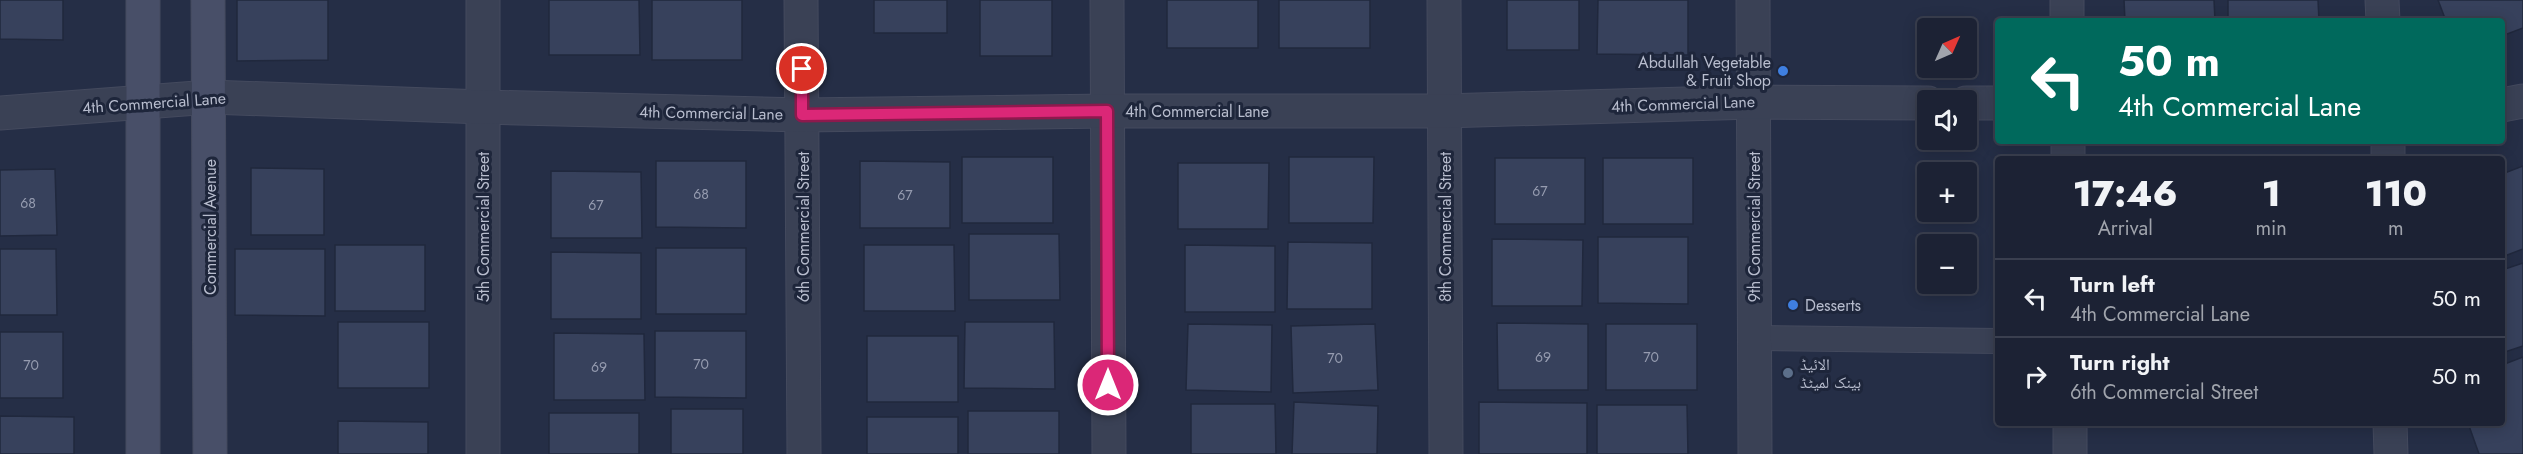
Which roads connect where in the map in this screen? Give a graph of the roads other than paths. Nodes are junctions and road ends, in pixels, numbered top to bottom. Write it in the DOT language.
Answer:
graph roads {
  1 [pos="143,0"];
  2 [pos="208,0"];
  3 [pos="483,0"];
  4 [pos="801,0"];
  5 [pos="1107,0"];
  6 [pos="1444,0"];
  7 [pos="1753,0"];
  8 [pos="2067,0"];
  9 [pos="2382,0"];
  10 [pos="2067,18"];
  11 [pos="2383,18"];
  12 [pos="210,97"];
  13 [pos="2523,101"];
  14 [pos="1753,102"];
  15 [pos="1917,102"];
  16 [pos="143,103"];
  17 [pos="1977,103"];
  18 [pos="1995,103"];
  19 [pos="2505,104"];
  20 [pos="483,107"];
  21 [pos="1107,111"];
  22 [pos="1444,111"];
  23 [pos="0,113"];
  24 [pos="802,115"];
  25 [pos="1755,338"];
  26 [pos="1995,341"];
  27 [pos="2070,426"];
  28 [pos="2390,426"];
  29 [pos="143,454"];
  30 [pos="210,454"];
  31 [pos="483,454"];
  32 [pos="804,454"];
  33 [pos="1109,454"];
  34 [pos="1446,454"];
  35 [pos="1755,454"];
  36 [pos="2070,454"];
  37 [pos="2391,454"];
  1 -- 16 [label="main road"];
  2 -- 12 [label="main road, Commercial Avenue"];
  3 -- 20 [label="street, 5th Commercial Street"];
  4 -- 24 [label="street, 6th Commercial Street"];
  5 -- 21 [label="street"];
  6 -- 22 [label="street, 8th Commercial Street"];
  7 -- 14 [label="street, 9th Commercial Street"];
  8 -- 10 [label="street"];
  9 -- 11 [label="street"];
  12 -- 16 [label="street, 4th Commercial Lane"];
  12 -- 20 [label="street, 4th Commercial Lane"];
  12 -- 30 [label="main road, Commercial Avenue"];
  13 -- 19 [label="street"];
  14 -- 15 [label="street, 4th Commercial Lane"];
  14 -- 22 [label="street, 4th Commercial Lane"];
  14 -- 25 [label="street, 9th Commercial Street"];
  16 -- 23 [label="street, 4th Commercial Lane"];
  16 -- 29 [label="main road"];
  17 -- 18 [label="street"];
  20 -- 24 [label="street, 4th Commercial Lane"];
  20 -- 31 [label="street, 5th Commercial Street"];
  21 -- 22 [label="street, 4th Commercial Lane"];
  21 -- 24 [label="street, 4th Commercial Lane"];
  21 -- 33 [label="street"];
  22 -- 34 [label="street, 8th Commercial Street"];
  24 -- 32 [label="street, 6th Commercial Street"];
  25 -- 26 [label="lane"];
  25 -- 35 [label="street, 9th Commercial Street"];
  27 -- 36 [label="street"];
  28 -- 37 [label="street"];
}
